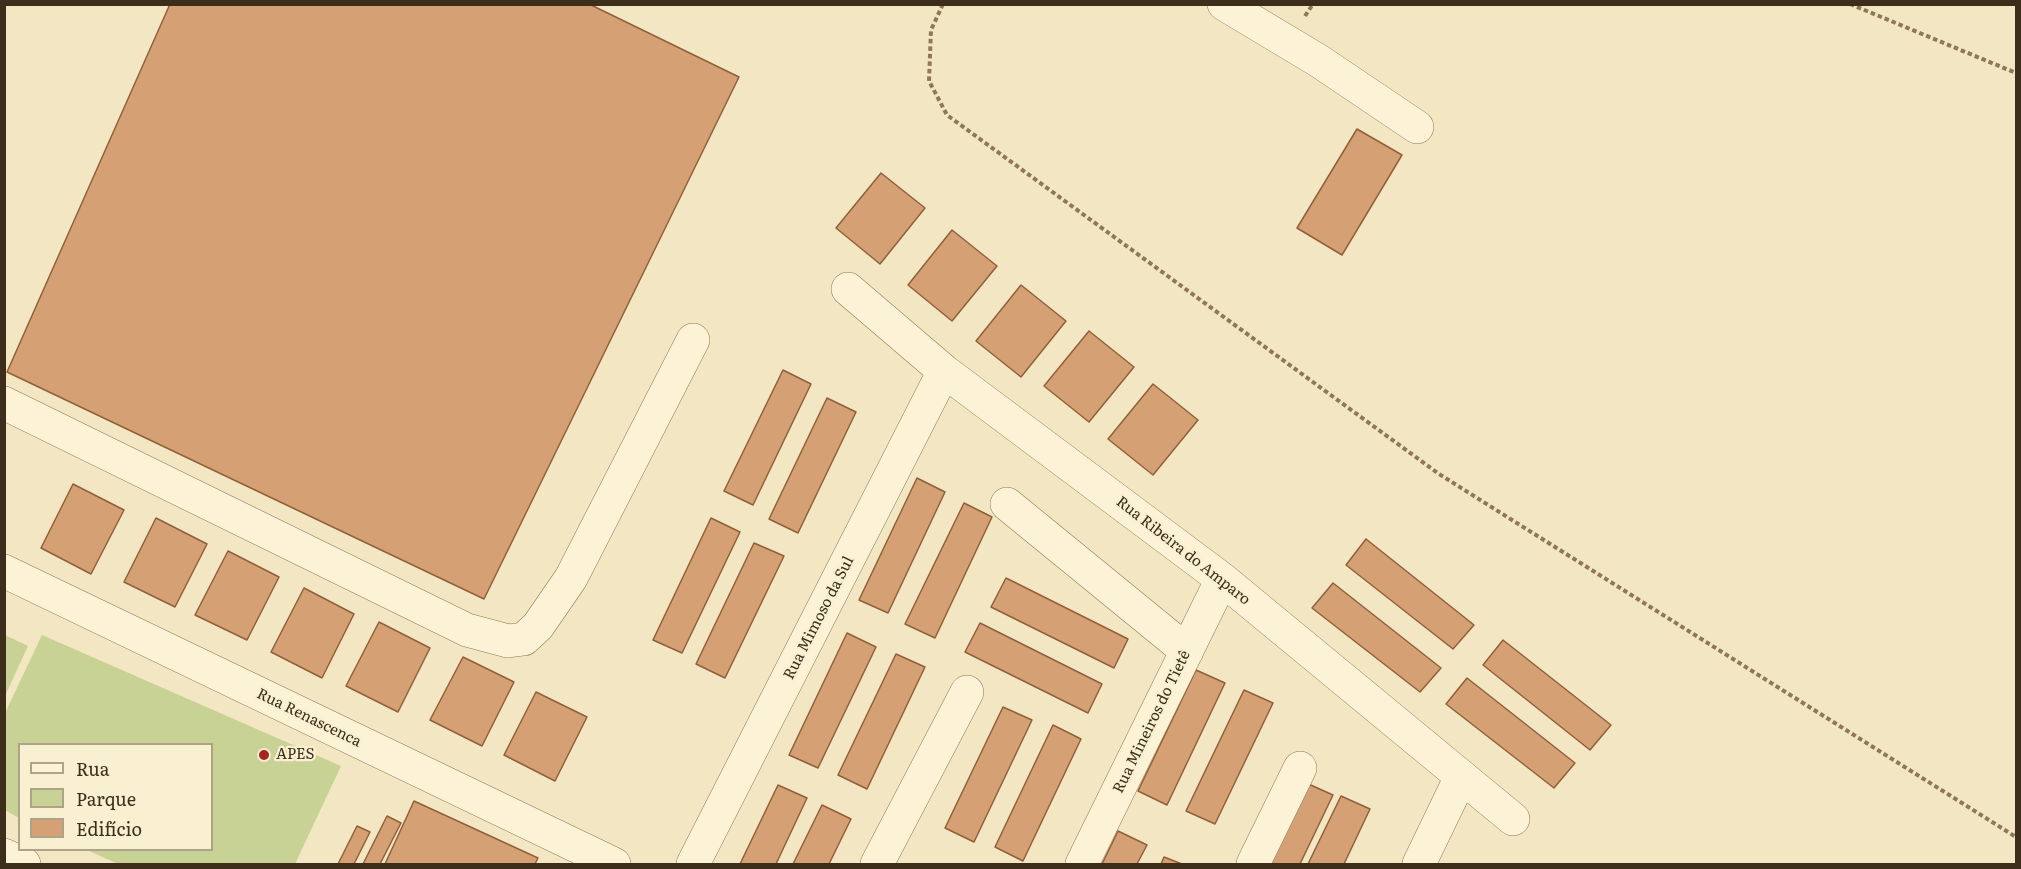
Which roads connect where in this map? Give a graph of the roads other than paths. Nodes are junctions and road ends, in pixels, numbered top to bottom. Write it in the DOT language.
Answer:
graph roads {
  1 [pos="1224,4"];
  2 [pos="1417,127"];
  3 [pos="848,289"];
  4 [pos="693,340"];
  5 [pos="944,371"];
  6 [pos="4,403"];
  7 [pos="1007,504"];
  8 [pos="4,571"];
  9 [pos="1222,579"];
  10 [pos="1187,651"];
  11 [pos="967,692"];
  12 [pos="1300,768"];
  13 [pos="1461,777"];
  14 [pos="1513,819"];
  15 [pos="4,855"];
  16 [pos="24,864"];
  17 [pos="614,864"];
  18 [pos="693,864"];
  19 [pos="877,864"];
  20 [pos="1082,864"];
  21 [pos="1253,864"];
  22 [pos="1419,864"];
  1 -- 2 [label="street"];
  3 -- 5 [label="street, Rua Ribeira do Amparo"];
  4 -- 6 [label="street"];
  5 -- 9 [label="street, Rua Ribeira do Amparo"];
  5 -- 18 [label="street, Rua Mimoso da Sul"];
  7 -- 10 [label="street"];
  8 -- 17 [label="street, Rua Renascenca"];
  9 -- 10 [label="street, Rua Mineiros do Tietê"];
  9 -- 13 [label="street, Rua Ribeira do Amparo"];
  10 -- 20 [label="street, Rua Mineiros do Tietê"];
  11 -- 19 [label="street"];
  12 -- 21 [label="street"];
  13 -- 14 [label="street, Rua Ribeira do Amparo"];
  13 -- 22 [label="street"];
  15 -- 16 [label="street"];
}
